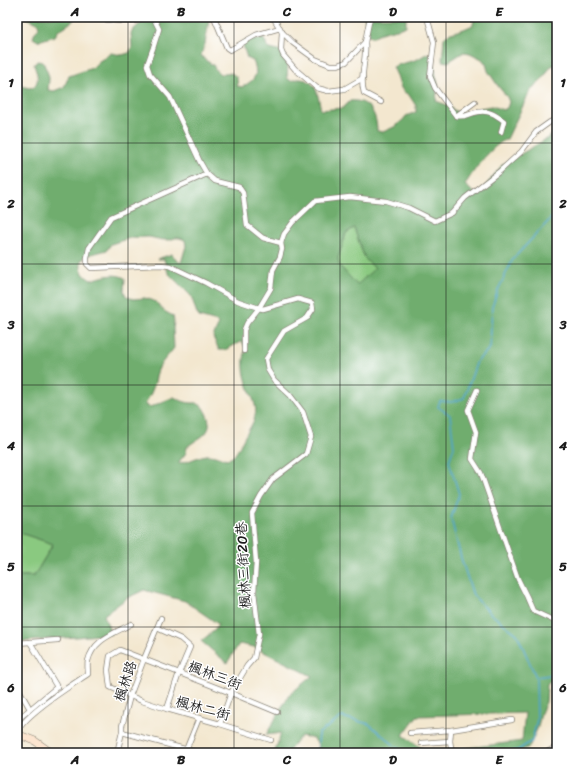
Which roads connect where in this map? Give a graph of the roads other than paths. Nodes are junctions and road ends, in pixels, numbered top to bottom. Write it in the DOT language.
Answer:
graph roads {
  1 [pos="98,17"];
  2 [pos="144,17"];
  3 [pos="154,17"];
  4 [pos="214,17"];
  5 [pos="273,17"];
  6 [pos="370,17"];
  7 [pos="427,17"];
  8 [pos="549,17"];
  9 [pos="557,20"];
  10 [pos="281,30"];
  11 [pos="365,42"];
  12 [pos="363,78"];
  13 [pos="381,102"];
  14 [pos="475,102"];
  15 [pos="456,116"];
  16 [pos="557,119"];
  17 [pos="501,132"];
  18 [pos="207,174"];
  19 [pos="281,243"];
  20 [pos="258,308"];
  21 [pos="244,351"];
  22 [pos="477,390"];
  23 [pos="161,618"];
  24 [pos="557,622"];
  25 [pos="131,624"];
  26 [pos="157,628"];
  27 [pos="58,640"];
  28 [pos="30,642"];
  29 [pos="17,643"];
  30 [pos="144,659"];
  31 [pos="179,673"];
  32 [pos="17,686"];
  33 [pos="231,693"];
  34 [pos="130,696"];
  35 [pos="30,709"];
  36 [pos="167,709"];
  37 [pos="277,712"];
  38 [pos="199,718"];
  39 [pos="17,720"];
  40 [pos="512,720"];
  41 [pos="220,724"];
  42 [pos="451,730"];
  43 [pos="122,732"];
  44 [pos="410,733"];
  45 [pos="17,734"];
  46 [pos="271,740"];
  47 [pos="450,741"];
  48 [pos="421,744"];
  49 [pos="557,747"];
  50 [pos="186,750"];
  51 [pos="50,753"];
  52 [pos="117,753"];
  53 [pos="200,753"];
  54 [pos="452,753"];
  55 [pos="545,753"];
  1 -- 2 [label="street"];
  3 -- 18 [label="street"];
  4 -- 10 [label="street"];
  5 -- 10 [label="street"];
  6 -- 11 [label="street"];
  7 -- 15 [label="street"];
  8 -- 9 [label="street"];
  10 -- 11 [label="street"];
  10 -- 12 [label="street"];
  11 -- 12 [label="street"];
  12 -- 13 [label="street"];
  14 -- 15 [label="street"];
  15 -- 17 [label="street"];
  16 -- 19 [label="street"];
  18 -- 19 [label="street"];
  18 -- 20 [label="street"];
  19 -- 20 [label="street"];
  20 -- 21 [label="street"];
  20 -- 33 [label="street, 楓林三街20巷"];
  22 -- 24 [label="street"];
  23 -- 26 [label="street, 楓林路"];
  25 -- 45 [label="street"];
  26 -- 30 [label="street, 楓林路"];
  26 -- 31 [label="street"];
  27 -- 28 [label="street"];
  28 -- 29 [label="street"];
  28 -- 35 [label="street"];
  30 -- 31 [label="street, 楓林三街"];
  30 -- 34 [label="street, 楓林路"];
  30 -- 34 [label="street, 楓林三街"];
  31 -- 33 [label="street, 楓林三街"];
  31 -- 36 [label="street"];
  32 -- 35 [label="street"];
  33 -- 37 [label="street, 楓林三街"];
  33 -- 41 [label="street"];
  34 -- 36 [label="street, 楓林二街"];
  34 -- 43 [label="street, 楓林路"];
  35 -- 39 [label="street"];
  36 -- 38 [label="street, 楓林二街"];
  38 -- 41 [label="street, 楓林二街"];
  38 -- 50 [label="street"];
  40 -- 42 [label="street"];
  41 -- 46 [label="street, 楓林二街"];
  42 -- 44 [label="street"];
  42 -- 47 [label="street"];
  43 -- 50 [label="street"];
  43 -- 52 [label="street, 楓林路"];
  45 -- 51 [label="main road"];
  47 -- 48 [label="street"];
  47 -- 54 [label="street"];
  49 -- 55 [label="street"];
  50 -- 53 [label="street"];
}
